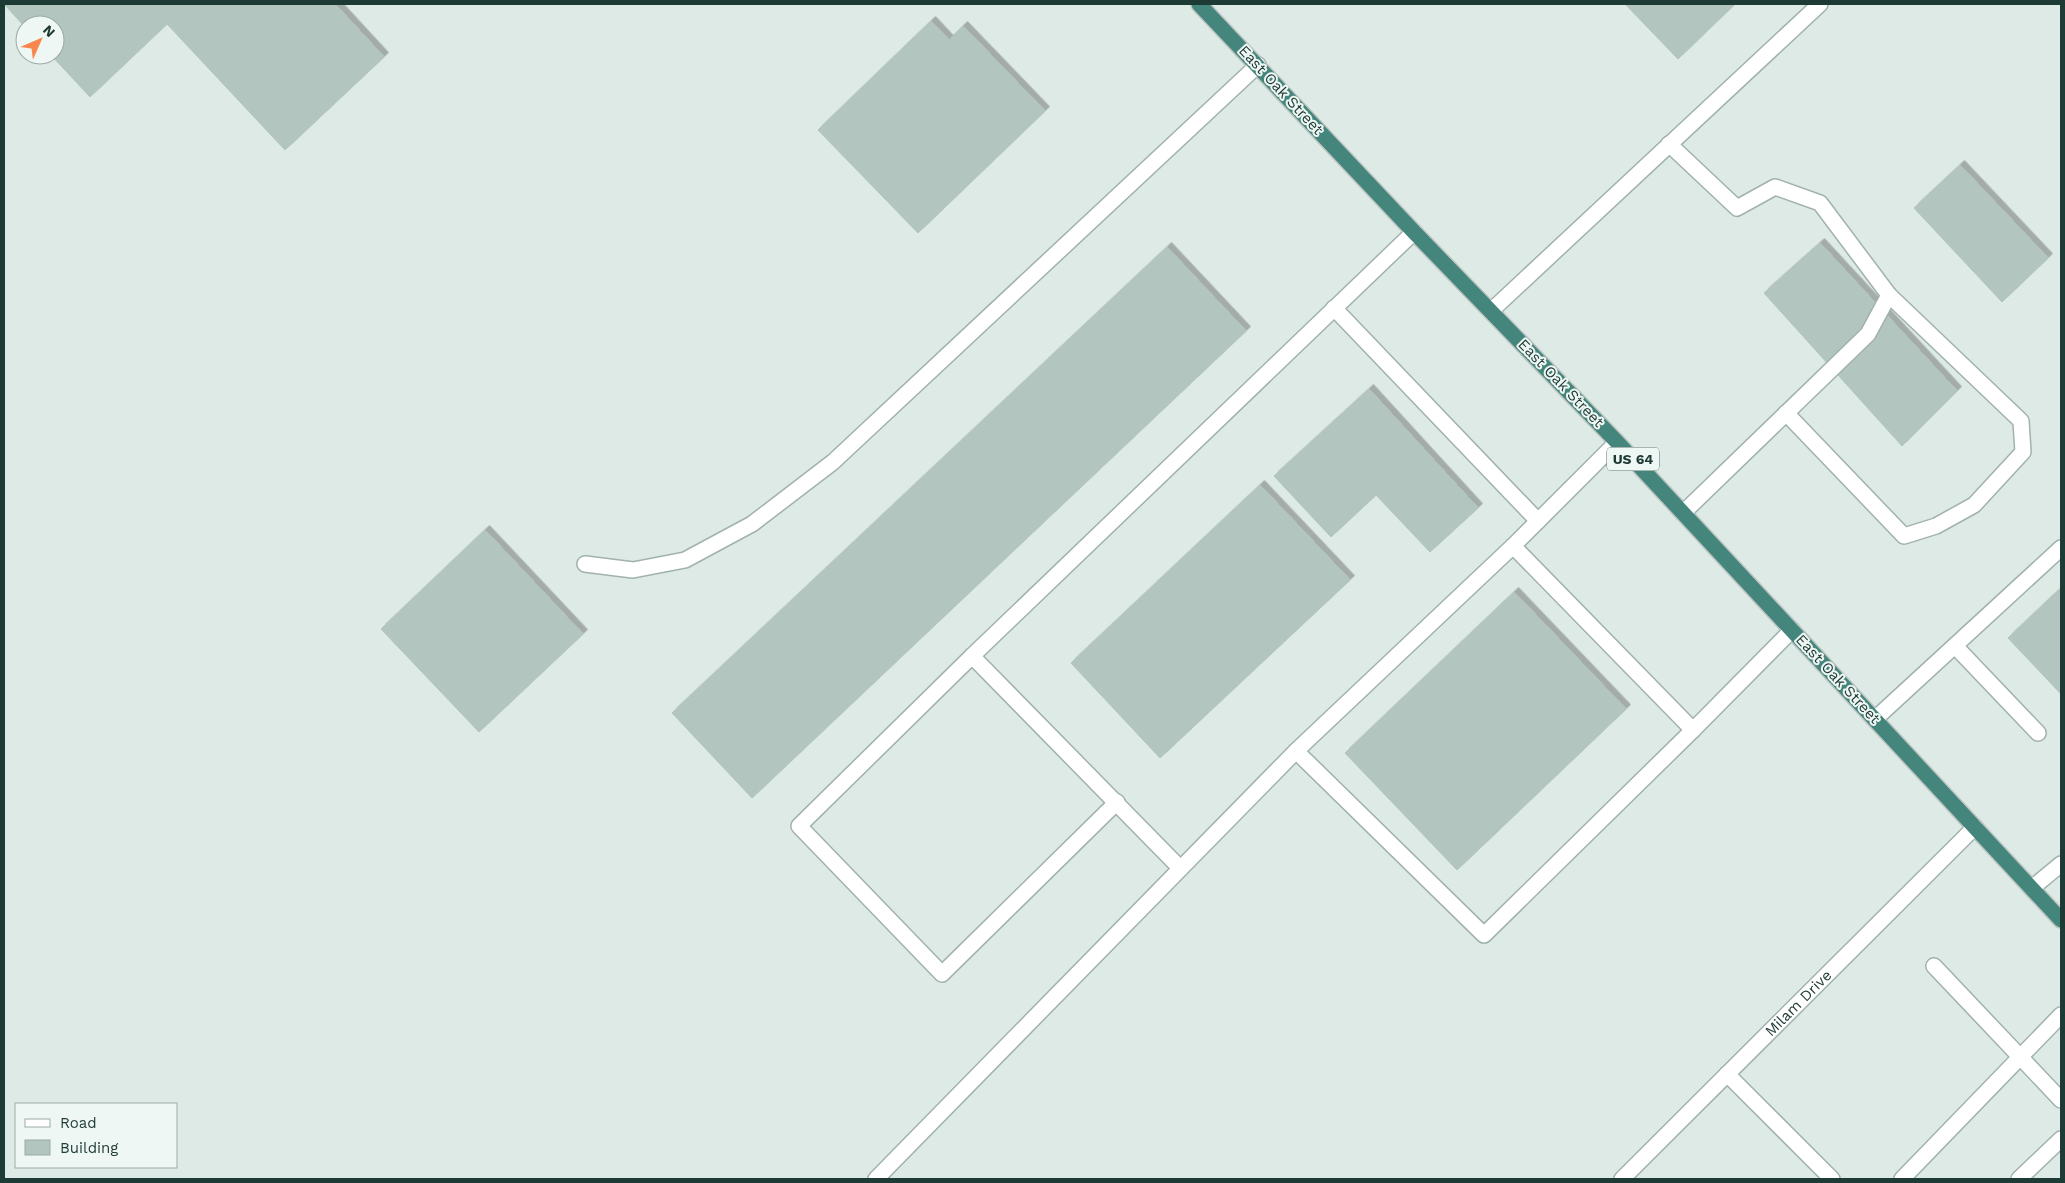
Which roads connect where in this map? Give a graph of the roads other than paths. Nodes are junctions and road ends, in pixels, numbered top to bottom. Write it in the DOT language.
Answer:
graph roads {
  1 [pos="1199,4"];
  2 [pos="1820,4"];
  3 [pos="1258,65"];
  4 [pos="1669,144"];
  5 [pos="1414,232"];
  6 [pos="1889,295"];
  7 [pos="1334,308"];
  8 [pos="1492,310"];
  9 [pos="1786,413"];
  10 [pos="1617,442"];
  11 [pos="1683,513"];
  12 [pos="1538,521"];
  13 [pos="1513,546"];
  14 [pos="2061,548"];
  15 [pos="585,564"];
  16 [pos="1792,630"];
  17 [pos="1955,646"];
  18 [pos="972,656"];
  19 [pos="1875,719"];
  20 [pos="1693,730"];
  21 [pos="2038,732"];
  22 [pos="1296,752"];
  23 [pos="1117,802"];
  24 [pos="1975,826"];
  25 [pos="2061,864"];
  26 [pos="1180,868"];
  27 [pos="2032,888"];
  28 [pos="2061,920"];
  29 [pos="1934,966"];
  30 [pos="2061,1015"];
  31 [pos="2021,1056"];
  32 [pos="1727,1074"];
  33 [pos="2061,1100"];
  34 [pos="2061,1139"];
  35 [pos="876,1179"];
  36 [pos="1622,1179"];
  37 [pos="1832,1179"];
  38 [pos="1902,1179"];
  39 [pos="2019,1179"];
  1 -- 3 [label="highway, East Oak Street / US 64"];
  2 -- 4 [label="street"];
  3 -- 5 [label="highway, East Oak Street / US 64"];
  3 -- 15 [label="street"];
  4 -- 6 [label="street"];
  4 -- 8 [label="street"];
  5 -- 7 [label="street"];
  5 -- 8 [label="highway, East Oak Street / US 64"];
  6 -- 9 [label="street"];
  6 -- 9 [label="street"];
  7 -- 12 [label="street"];
  7 -- 18 [label="street"];
  8 -- 10 [label="highway, East Oak Street / US 64"];
  9 -- 11 [label="street"];
  10 -- 11 [label="highway, East Oak Street / US 64"];
  10 -- 12 [label="street"];
  11 -- 16 [label="highway, East Oak Street / US 64"];
  12 -- 13 [label="street"];
  13 -- 20 [label="street"];
  13 -- 22 [label="street"];
  14 -- 17 [label="street"];
  16 -- 19 [label="highway, East Oak Street / US 64"];
  16 -- 20 [label="street"];
  17 -- 19 [label="street"];
  17 -- 21 [label="street"];
  18 -- 23 [label="street"];
  18 -- 23 [label="street"];
  19 -- 24 [label="highway, East Oak Street / US 64"];
  20 -- 22 [label="street"];
  22 -- 26 [label="street"];
  23 -- 26 [label="street"];
  24 -- 27 [label="highway, East Oak Street / US 64"];
  24 -- 32 [label="street, Milam Drive"];
  25 -- 27 [label="street"];
  26 -- 35 [label="street"];
  27 -- 28 [label="highway, East Oak Street / US 64"];
  29 -- 31 [label="street"];
  30 -- 31 [label="street"];
  31 -- 33 [label="street"];
  31 -- 38 [label="street"];
  32 -- 36 [label="street, Milam Drive"];
  32 -- 37 [label="street"];
  34 -- 39 [label="street"];
}
